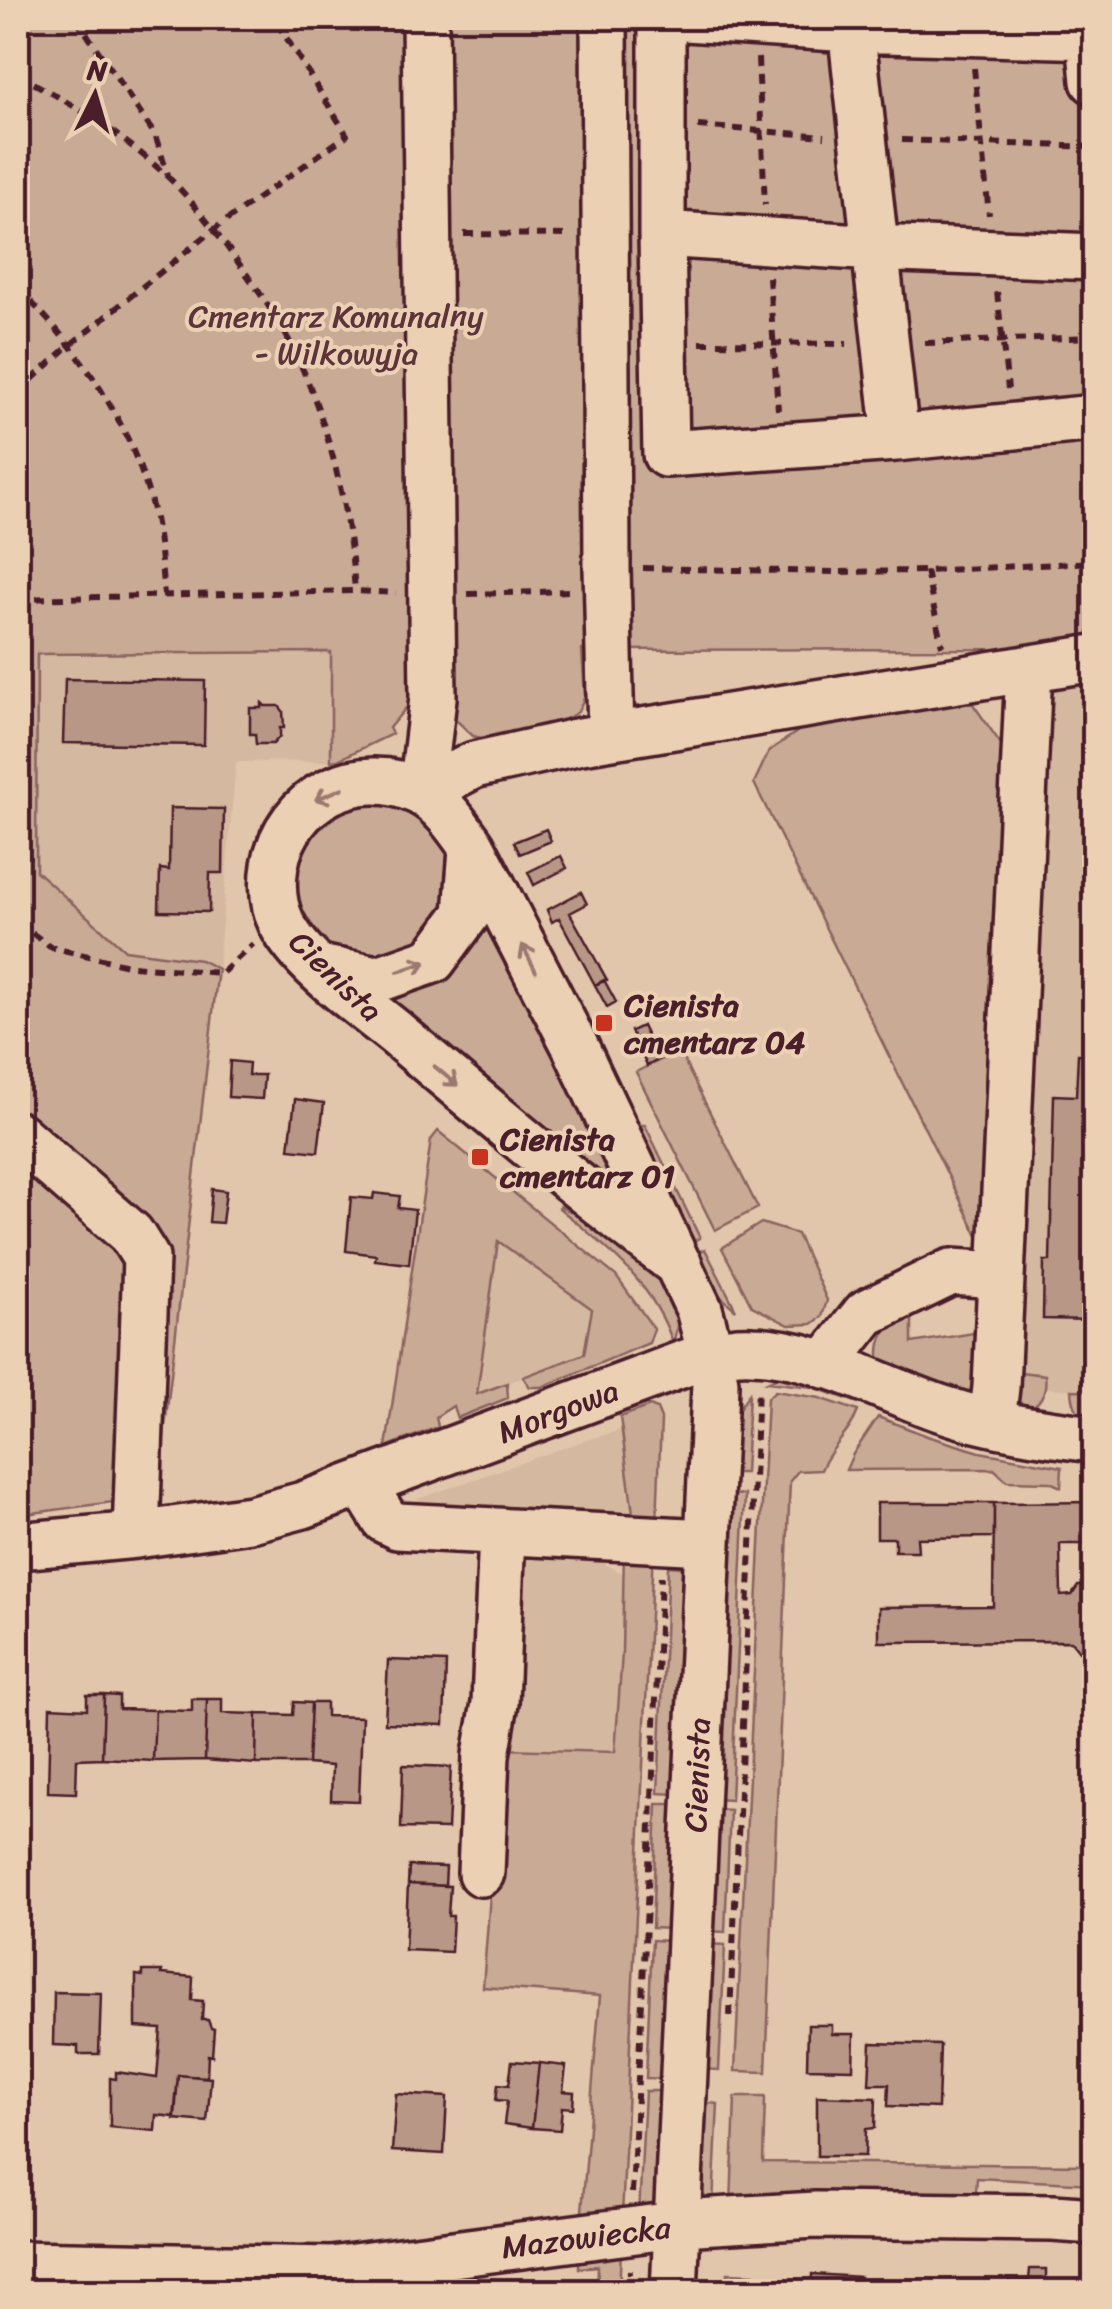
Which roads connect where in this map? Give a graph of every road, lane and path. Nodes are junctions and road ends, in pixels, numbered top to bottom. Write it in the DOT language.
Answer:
graph roads {
  1 [pos="76,18"];
  2 [pos="274,18"];
  3 [pos="425,18"];
  4 [pos="604,18"];
  5 [pos="662,18"];
  6 [pos="686,18"];
  7 [pos="850,23"];
  8 [pos="1091,30"];
  9 [pos="18,75"];
  10 [pos="1094,81"];
  11 [pos="170,179"];
  12 [pos="214,230"];
  13 [pos="428,234"];
  14 [pos="662,234"];
  15 [pos="606,235"];
  16 [pos="875,248"];
  17 [pos="1094,257"];
  18 [pos="18,289"];
  19 [pos="69,346"];
  20 [pos="18,392"];
  21 [pos="1094,418"];
  22 [pos="896,438"];
  23 [pos="1094,562"];
  24 [pos="926,571"];
  25 [pos="607,579"];
  26 [pos="355,591"];
  27 [pos="164,594"];
  28 [pos="432,595"];
  29 [pos="18,599"];
  30 [pos="1094,658"];
  31 [pos="1029,668"];
  32 [pos="945,682"];
  33 [pos="611,736"];
  34 [pos="422,792"];
  35 [pos="472,846"];
  36 [pos="18,922"];
  37 [pos="318,968"];
  38 [pos="222,973"];
  39 [pos="18,1136"];
  40 [pos="679,1265"];
  41 [pos="1001,1274"];
  42 [pos="711,1355"];
  43 [pos="824,1365"];
  44 [pos="758,1387"];
  45 [pos="992,1422"];
  46 [pos="1094,1439"];
  47 [pos="363,1484"];
  48 [pos="502,1532"];
  49 [pos="136,1534"];
  50 [pos="662,1540"];
  51 [pos="707,1542"];
  52 [pos="18,1546"];
  53 [pos="481,1873"];
  54 [pos="730,2022"];
  55 [pos="1094,2221"];
  56 [pos="677,2225"];
  57 [pos="630,2232"];
  58 [pos="18,2264"];
  59 [pos="629,2292"];
  60 [pos="674,2292"];
  1 -- 11 [label="path"];
  2 -- 12 [label="path"];
  3 -- 13 [label="street"];
  4 -- 15 [label="street"];
  5 -- 14 [label="street"];
  6 -- 7 [label="street"];
  7 -- 8 [label="street"];
  7 -- 16 [label="street"];
  8 -- 10 [label="street"];
  9 -- 11 [label="path"];
  11 -- 12 [label="path"];
  12 -- 19 [label="path"];
  12 -- 26 [label="path"];
  13 -- 15 [label="path"];
  13 -- 28 [label="street"];
  14 -- 16 [label="street"];
  14 -- 22 [label="street"];
  15 -- 25 [label="street"];
  16 -- 17 [label="street"];
  16 -- 22 [label="street"];
  18 -- 19 [label="path"];
  19 -- 20 [label="path"];
  19 -- 27 [label="path"];
  21 -- 22 [label="street"];
  23 -- 24 [label="path"];
  24 -- 25 [label="path"];
  24 -- 32 [label="path"];
  25 -- 28 [label="path"];
  25 -- 33 [label="street"];
  26 -- 27 [label="path"];
  26 -- 28 [label="path"];
  27 -- 29 [label="path"];
  28 -- 34 [label="street"];
  30 -- 31 [label="street"];
  31 -- 32 [label="street"];
  31 -- 41 [label="street"];
  32 -- 33 [label="street"];
  33 -- 34 [label="street"];
  34 -- 35 [label="street, Cienista"];
  34 -- 37 [label="street, Cienista, one-way"];
  37 -- 35 [label="street, one-way"];
  40 -- 35 [label="street, Cienista, one-way"];
  36 -- 38 [label="path"];
  37 -- 40 [label="street, Cienista, one-way"];
  39 -- 49 [label="street"];
  40 -- 42 [label="street, Cienista"];
  41 -- 43 [label="street"];
  41 -- 45 [label="street"];
  42 -- 43 [label="street, Morgowa"];
  42 -- 47 [label="street, Morgowa"];
  42 -- 51 [label="street, Cienista"];
  43 -- 45 [label="street, Morgowa"];
  44 -- 54 [label="path"];
  45 -- 46 [label="street, Morgowa"];
  47 -- 48 [label="street"];
  47 -- 49 [label="street, Morgowa"];
  48 -- 50 [label="street"];
  48 -- 53 [label="street"];
  49 -- 52 [label="street, Morgowa"];
  50 -- 51 [label="street"];
  50 -- 57 [label="path"];
  51 -- 56 [label="street, Cienista"];
  55 -- 56 [label="street, Mazowiecka"];
  56 -- 57 [label="street, Mazowiecka"];
  56 -- 60 [label="street, Cienista"];
  57 -- 58 [label="street, Mazowiecka"];
  57 -- 59 [label="path"];
}
